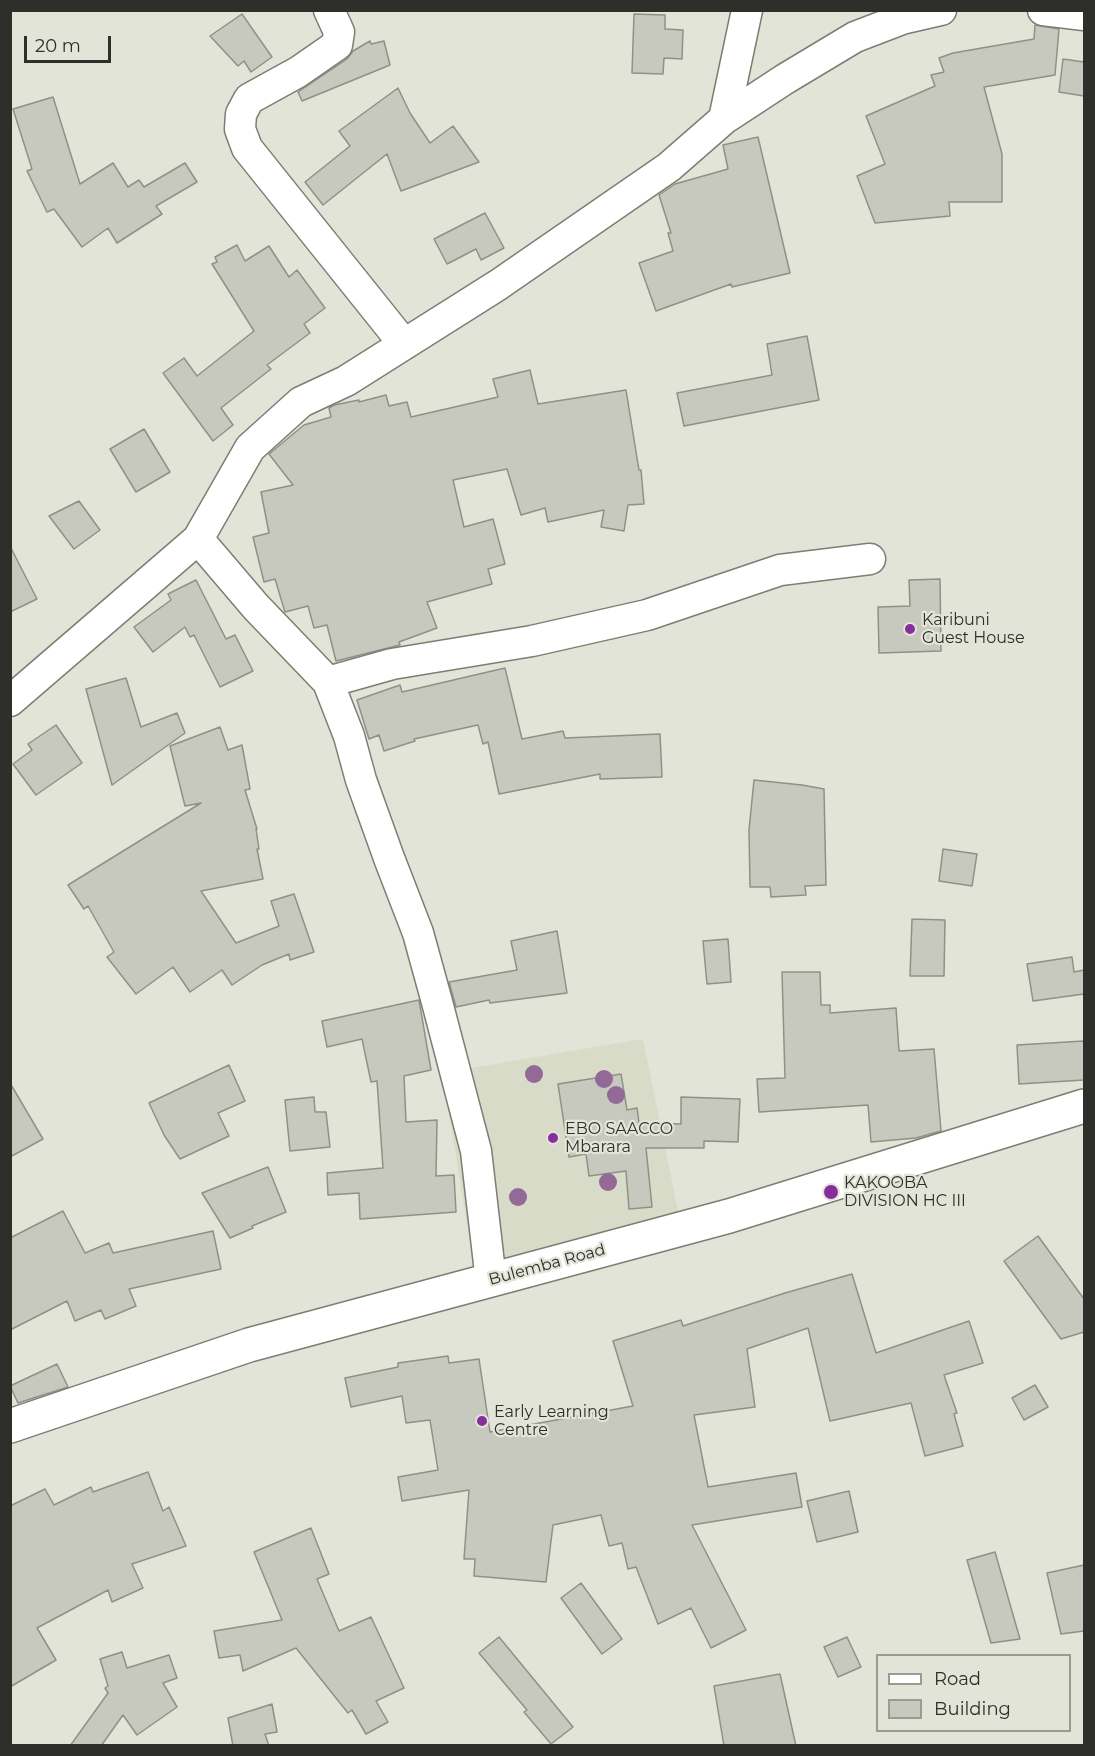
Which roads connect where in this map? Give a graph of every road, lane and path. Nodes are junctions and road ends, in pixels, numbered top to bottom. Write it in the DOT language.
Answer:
graph roads {
  1 [pos="329,10"];
  2 [pos="747,10"];
  3 [pos="941,10"];
  4 [pos="1043,10"];
  5 [pos="1084,15"];
  6 [pos="724,119"];
  7 [pos="404,344"];
  8 [pos="198,539"];
  9 [pos="870,559"];
  10 [pos="328,682"];
  11 [pos="10,701"];
  12 [pos="1084,1106"];
  13 [pos="491,1281"];
  14 [pos="10,1426"];
  1 -- 7 [label="street"];
  2 -- 6 [label="street"];
  3 -- 6 [label="street"];
  4 -- 5 [label="street"];
  6 -- 7 [label="street"];
  7 -- 8 [label="street"];
  8 -- 10 [label="street"];
  8 -- 11 [label="street"];
  9 -- 10 [label="street"];
  10 -- 13 [label="street"];
  12 -- 13 [label="main road, Bulemba Road"];
  13 -- 14 [label="main road, Bulemba Road"];
}
